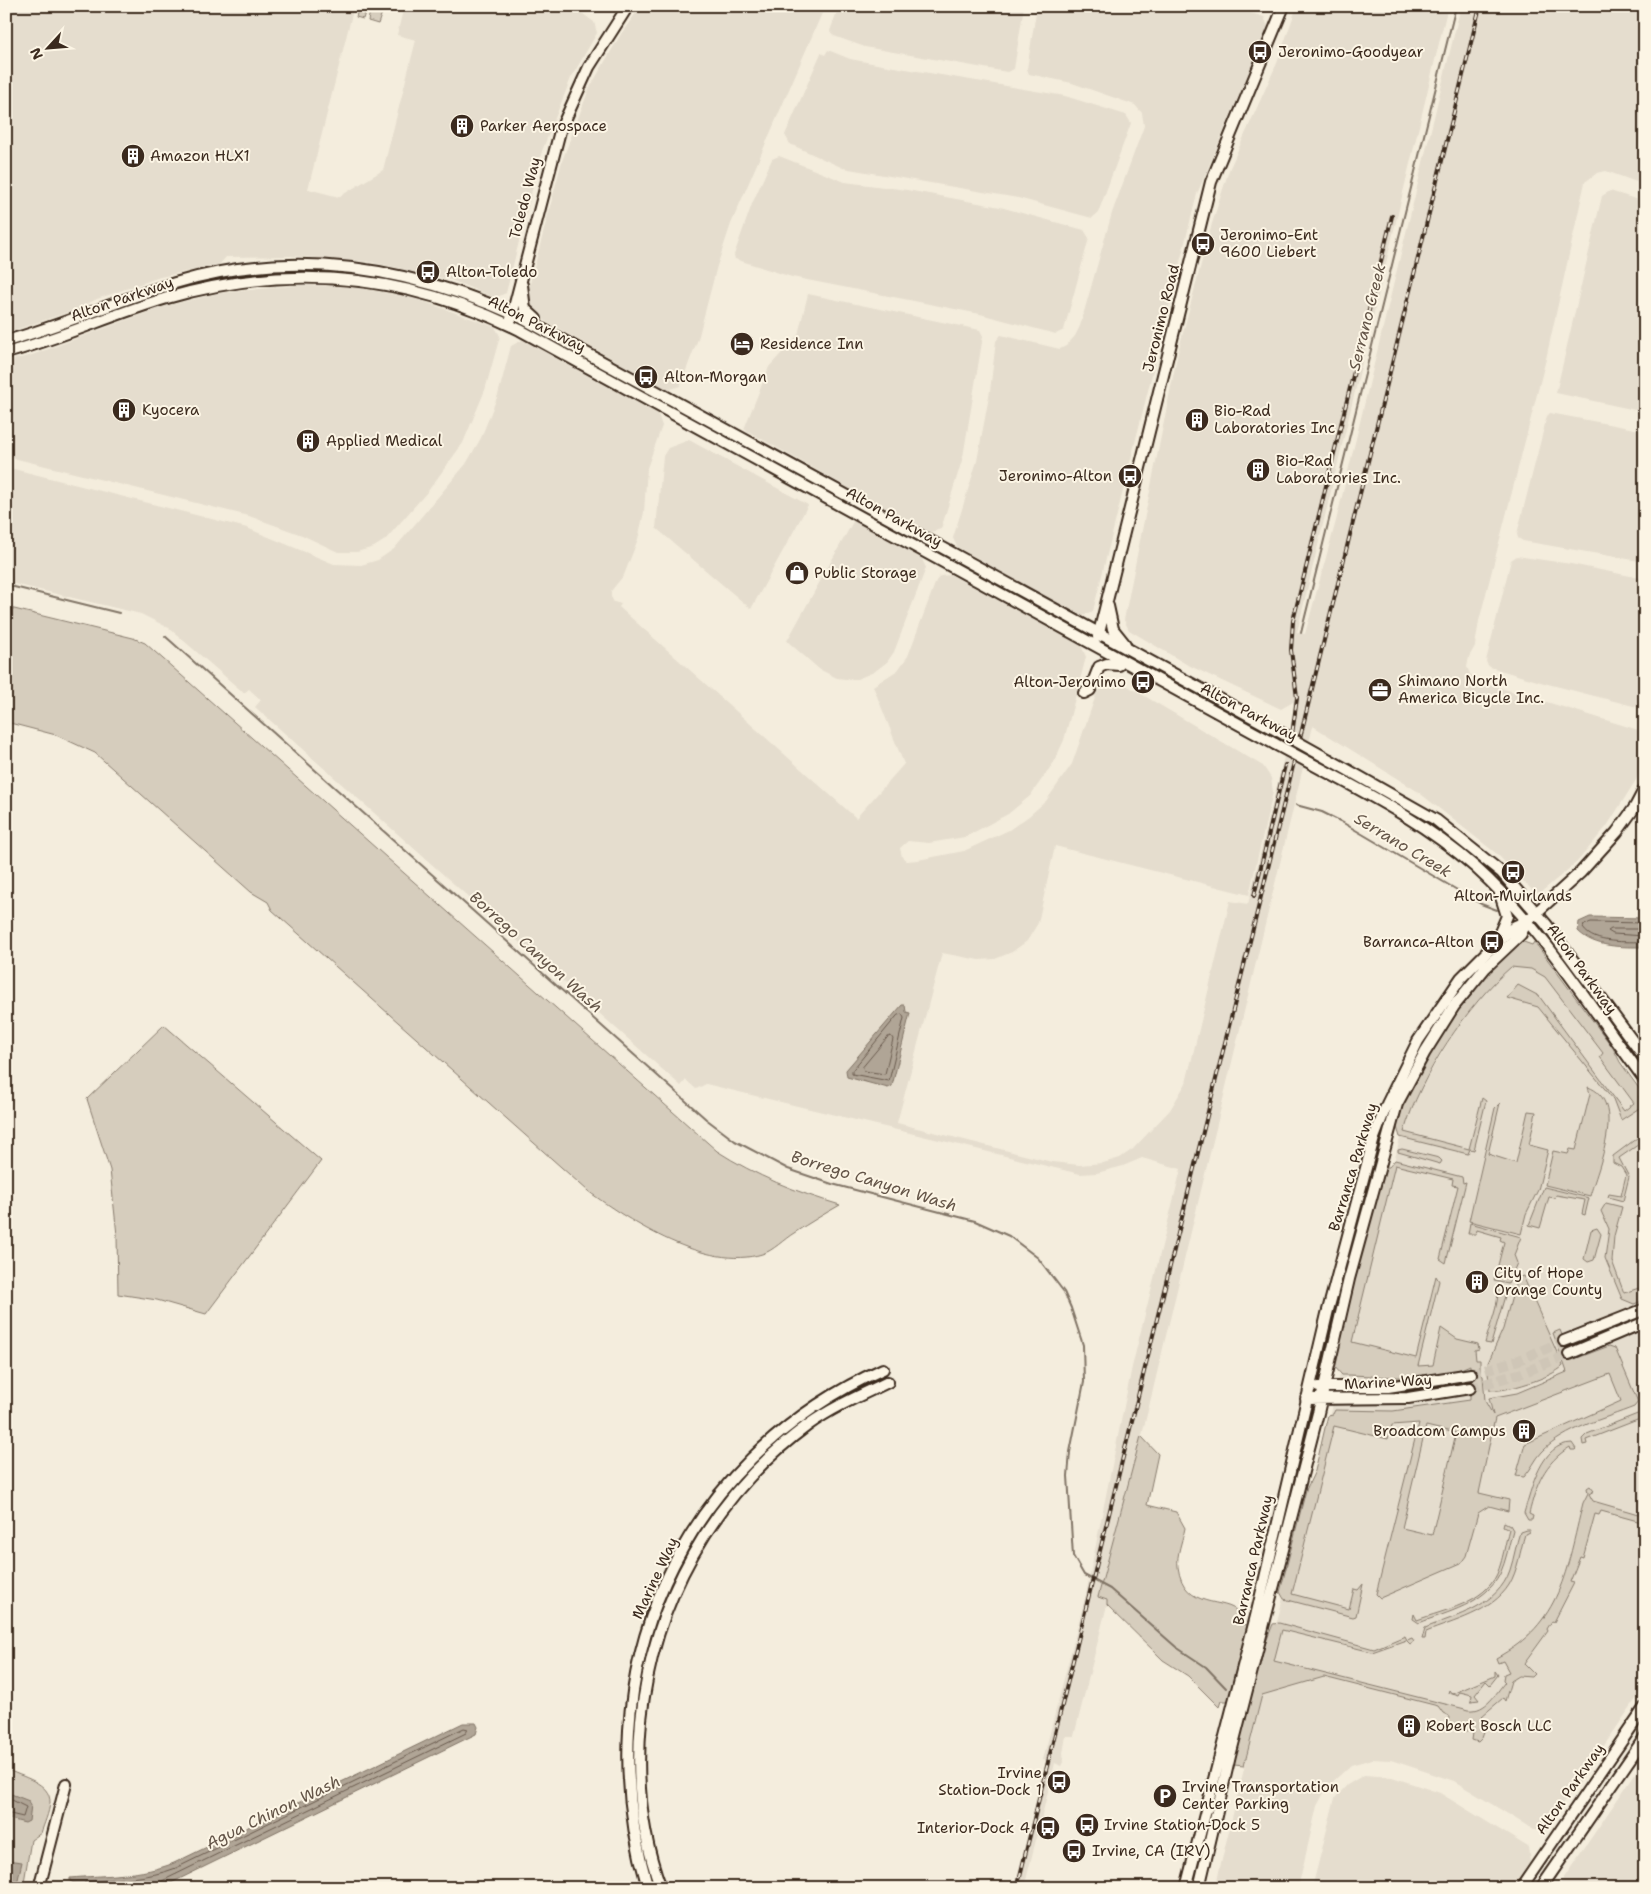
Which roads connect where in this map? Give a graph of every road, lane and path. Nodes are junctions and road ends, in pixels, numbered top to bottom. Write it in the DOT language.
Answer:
graph roads {
  1 [pos="628,6"];
  2 [pos="1284,6"];
  3 [pos="520,279"];
  4 [pos="512,313"];
  5 [pos="509,325"];
  6 [pos="6,341"];
  7 [pos="564,341"];
  8 [pos="6,353"];
  9 [pos="1108,603"];
  10 [pos="1100,633"];
  11 [pos="1095,646"];
  12 [pos="1129,649"];
  13 [pos="1124,661"];
  14 [pos="1084,693"];
  15 [pos="1645,788"];
  16 [pos="1498,890"];
  17 [pos="1537,912"];
  18 [pos="1527,921"];
  19 [pos="1493,946"];
  20 [pos="1645,1058"];
  21 [pos="1645,1080"];
  22 [pos="1645,1309"];
  23 [pos="1645,1322"];
  24 [pos="1564,1341"];
  25 [pos="1569,1354"];
  26 [pos="883,1369"];
  27 [pos="1471,1374"];
  28 [pos="888,1382"];
  29 [pos="1309,1387"];
  30 [pos="1324,1387"];
  31 [pos="1470,1388"];
  32 [pos="1306,1400"];
  33 [pos="1322,1400"];
  34 [pos="1645,1707"];
  35 [pos="1645,1737"];
  36 [pos="66,1784"];
  37 [pos="39,1888"];
  38 [pos="648,1888"];
  39 [pos="660,1888"];
  40 [pos="1186,1888"];
  41 [pos="1199,1888"];
  42 [pos="1521,1888"];
  43 [pos="1541,1888"];
  1 -- 3 [label="main road, Toledo Way"];
  2 -- 9 [label="main road, Jeronimo Road"];
  3 -- 4 [label="main road, Toledo Way"];
  3 -- 7 [label="main road"];
  4 -- 5 [label="main road, Toledo Way"];
  4 -- 6 [label="main road, Alton Parkway"];
  4 -- 7 [label="main road, Alton Parkway"];
  5 -- 8 [label="main road, Alton Parkway"];
  5 -- 11 [label="main road, Alton Parkway"];
  7 -- 10 [label="main road, Alton Parkway"];
  9 -- 10 [label="main road, Jeronimo Road"];
  9 -- 12 [label="main road"];
  10 -- 11 [label="main road, Jeronimo Road"];
  10 -- 12 [label="main road, Alton Parkway"];
  11 -- 13 [label="main road, Alton Parkway"];
  12 -- 17 [label="main road, Alton Parkway, bridge"];
  13 -- 14 [label="main road"];
  13 -- 16 [label="main road, Alton Parkway, bridge"];
  15 -- 17 [label="main road"];
  16 -- 18 [label="main road, Alton Parkway"];
  16 -- 19 [label="main road"];
  17 -- 18 [label="main road"];
  17 -- 20 [label="main road, Alton Parkway"];
  18 -- 19 [label="main road, Barranca Parkway"];
  18 -- 21 [label="main road, Alton Parkway"];
  18 -- 30 [label="main road, Barranca Parkway"];
  19 -- 29 [label="main road, Barranca Parkway"];
  22 -- 24 [label="main road"];
  23 -- 25 [label="main road"];
  26 -- 38 [label="main road, Marine Way"];
  27 -- 30 [label="main road, Marine Way"];
  28 -- 39 [label="main road, Marine Way"];
  29 -- 30 [label="main road, Marine Way"];
  29 -- 32 [label="main road, Barranca Parkway"];
  30 -- 33 [label="main road, Barranca Parkway"];
  31 -- 33 [label="main road, Marine Way"];
  32 -- 33 [label="main road, Marine Way"];
  32 -- 40 [label="main road, Barranca Parkway"];
  33 -- 41 [label="main road, Barranca Parkway"];
  34 -- 42 [label="main road, Alton Parkway"];
  35 -- 43 [label="main road"];
  36 -- 37 [label="main road"];
}
